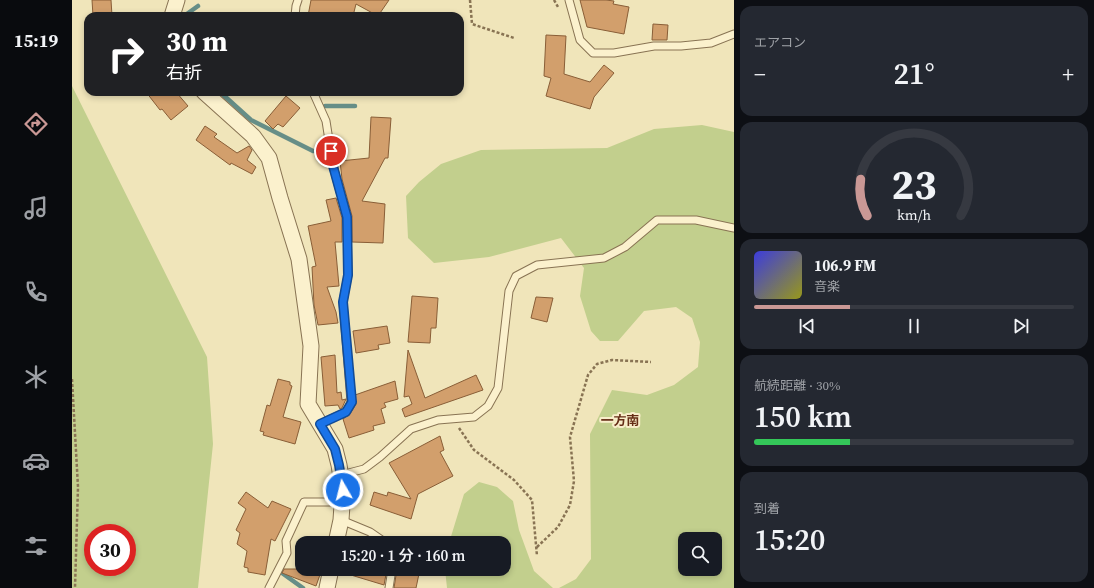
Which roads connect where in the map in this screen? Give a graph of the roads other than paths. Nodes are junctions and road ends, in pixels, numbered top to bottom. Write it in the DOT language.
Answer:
graph roads {
  1 [pos="177,0"];
  2 [pos="298,0"];
  3 [pos="569,0"];
  4 [pos="173,12"];
  5 [pos="295,12"];
  6 [pos="734,34"];
  7 [pos="208,96"];
  8 [pos="314,96"];
  9 [pos="734,228"];
  10 [pos="320,424"];
  11 [pos="341,475"];
  12 [pos="342,502"];
  13 [pos="341,520"];
  14 [pos="338,536"];
  15 [pos="376,536"];
  16 [pos="330,576"];
  17 [pos="391,576"];
  18 [pos="269,588"];
  19 [pos="327,588"];
  20 [pos="389,588"];
  1 -- 4 [label="street"];
  2 -- 5 [label="lane"];
  3 -- 6 [label="lane"];
  7 -- 10 [label="street"];
  8 -- 10 [label="lane"];
  9 -- 11 [label="lane"];
  10 -- 11 [label="street"];
  11 -- 12 [label="street"];
  12 -- 13 [label="street"];
  12 -- 18 [label="lane"];
  13 -- 14 [label="street"];
  13 -- 15 [label="lane"];
  16 -- 19 [label="street"];
  17 -- 20 [label="lane"];
}
